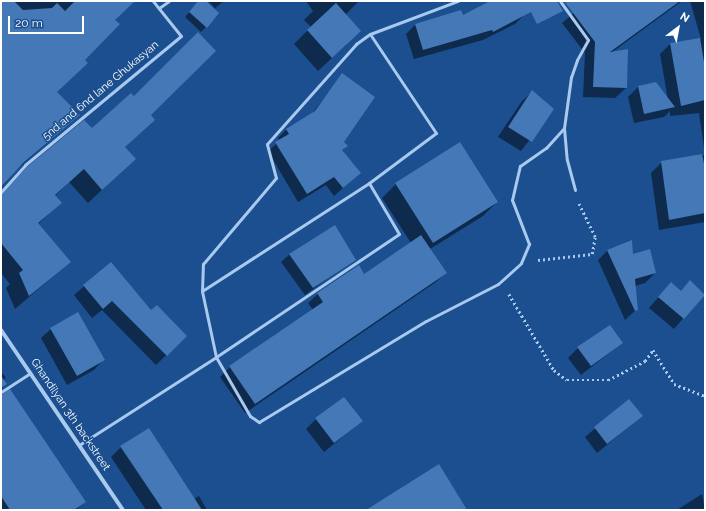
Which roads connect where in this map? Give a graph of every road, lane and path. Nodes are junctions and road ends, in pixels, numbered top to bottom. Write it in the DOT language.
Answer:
graph roads {
  1 [pos="153,1"];
  2 [pos="168,1"];
  3 [pos="458,1"];
  4 [pos="560,1"];
  5 [pos="159,8"];
  6 [pos="370,34"];
  7 [pos="564,128"];
  8 [pos="369,183"];
  9 [pos="575,190"];
  10 [pos="1,192"];
  11 [pos="535,261"];
  12 [pos="513,287"];
  13 [pos="202,291"];
  14 [pos="1,330"];
  15 [pos="216,357"];
  16 [pos="30,373"];
  17 [pos="1,392"];
  18 [pos="705,396"];
  19 [pos="79,445"];
  20 [pos="123,510"];
  1 -- 5 [label="lane, 5nd and 6nd lane Ghukasyan"];
  2 -- 5 [label="lane"];
  3 -- 6 [label="lane"];
  4 -- 7 [label="lane"];
  5 -- 10 [label="lane, 5nd and 6nd lane Ghukasyan"];
  6 -- 8 [label="lane"];
  6 -- 13 [label="lane"];
  7 -- 9 [label="lane"];
  7 -- 15 [label="lane"];
  8 -- 13 [label="lane"];
  8 -- 15 [label="lane"];
  9 -- 11 [label="path"];
  12 -- 18 [label="path"];
  13 -- 15 [label="lane"];
  14 -- 16 [label="street, Ghandilyan 3th backstreet"];
  15 -- 19 [label="lane"];
  16 -- 17 [label="lane"];
  16 -- 19 [label="street, Ghandilyan 3th backstreet"];
  19 -- 20 [label="street, Ghandilyan 3th backstreet"];
}
